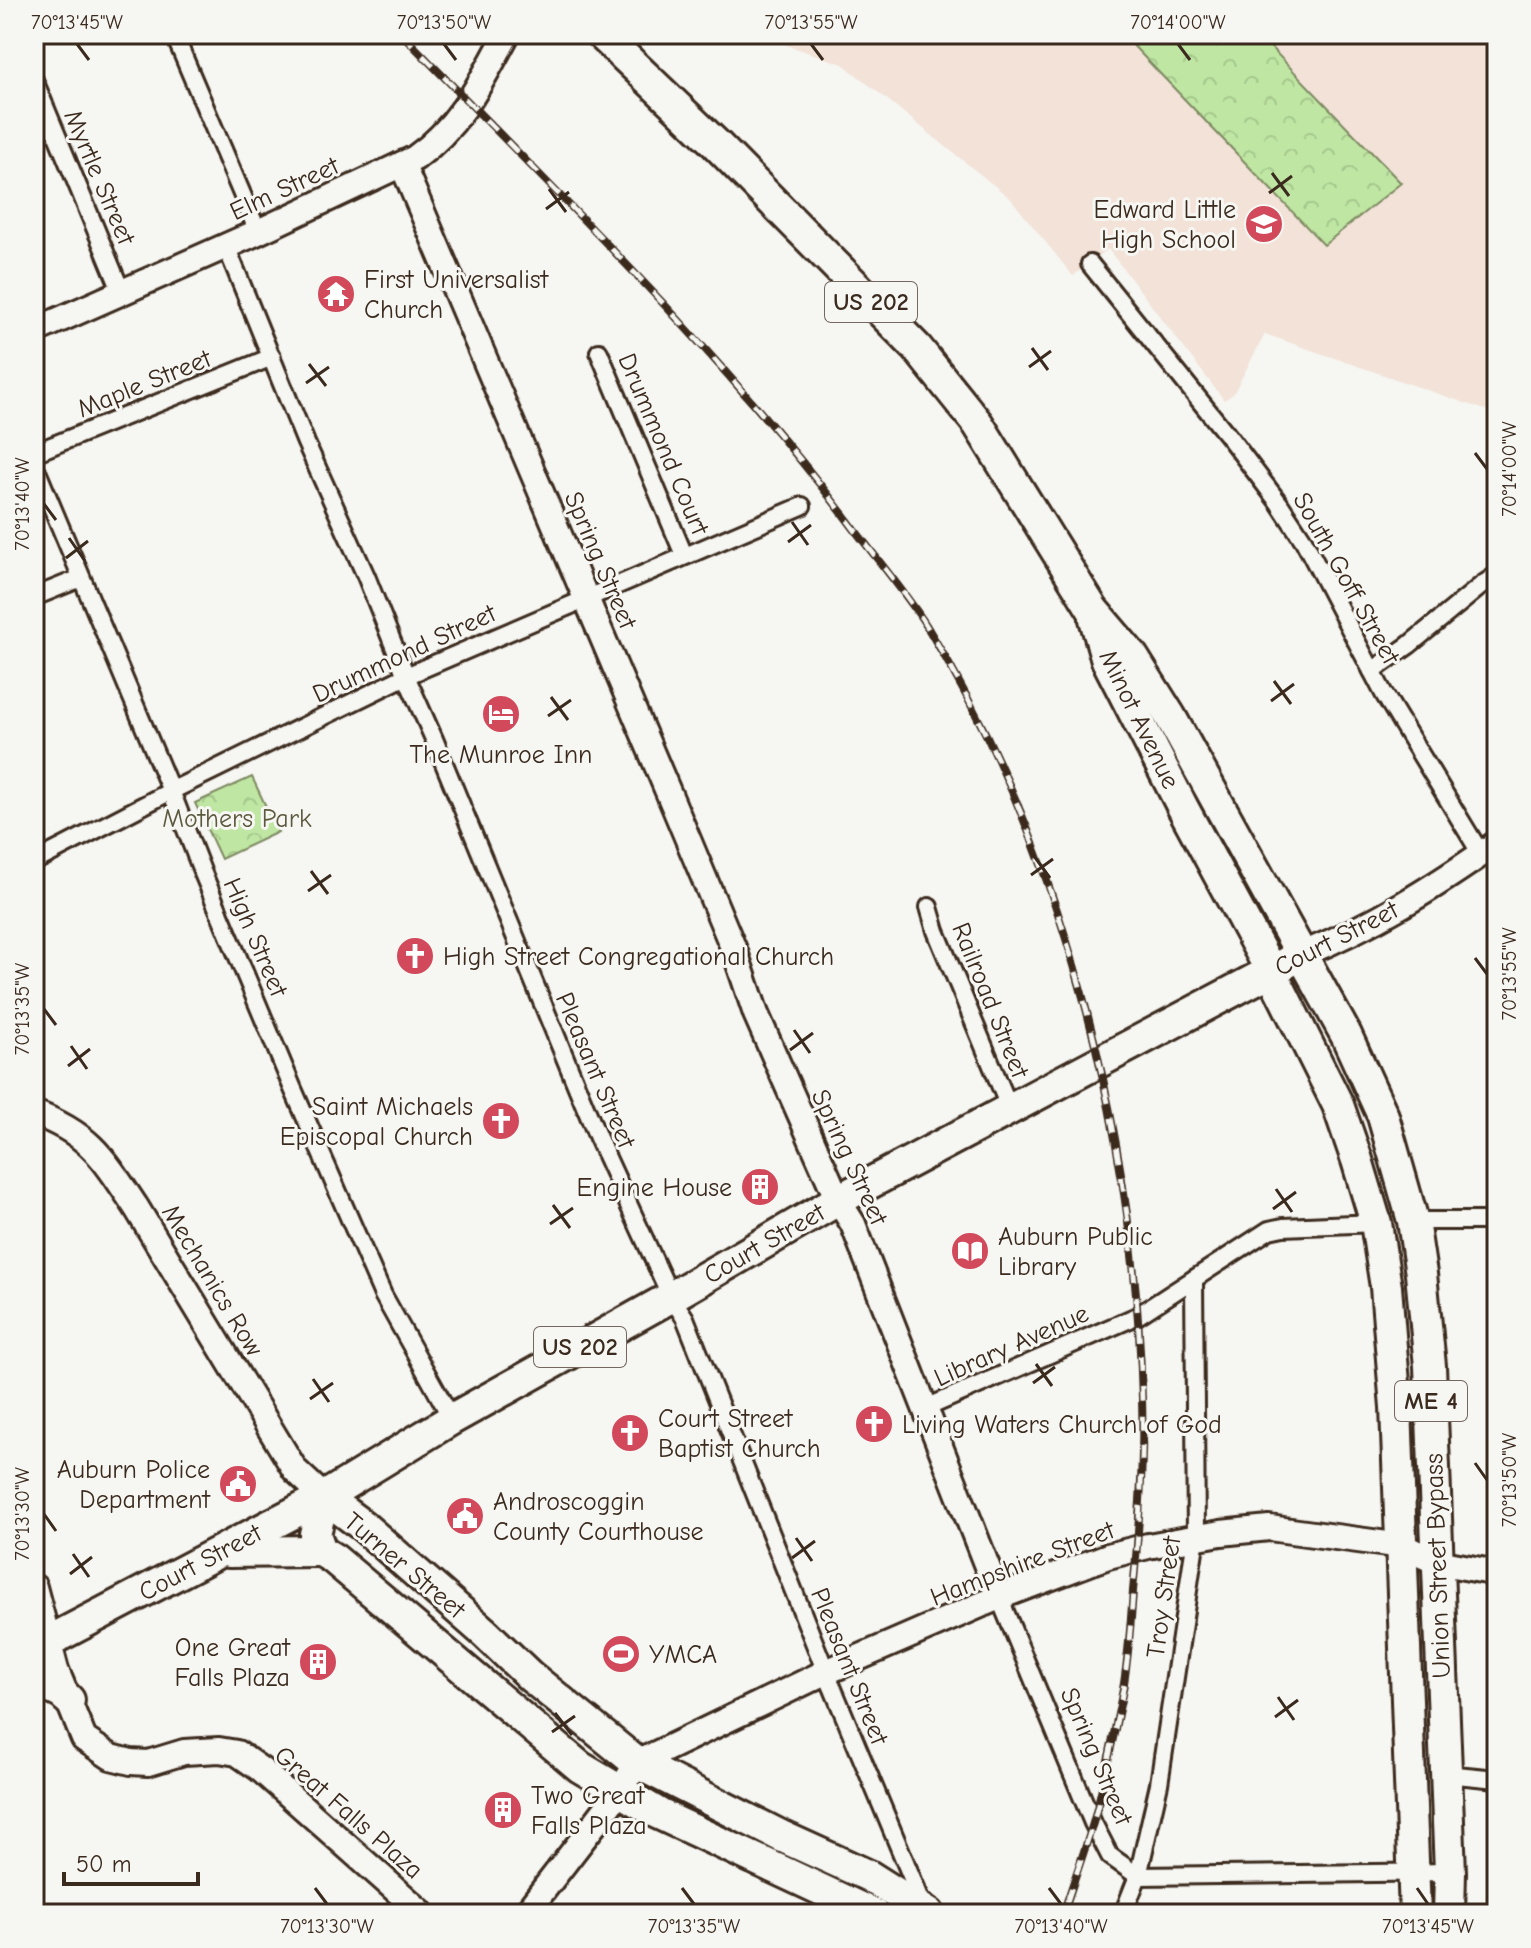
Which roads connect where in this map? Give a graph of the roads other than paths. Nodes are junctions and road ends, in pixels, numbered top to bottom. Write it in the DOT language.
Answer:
graph roads {
  1 [pos="174,34"];
  2 [pos="507,34"];
  3 [pos="601,34"];
  4 [pos="34,80"];
  5 [pos="402,164"];
  6 [pos="258,232"];
  7 [pos="226,246"];
  8 [pos="1090,264"];
  9 [pos="122,293"];
  10 [pos="34,331"];
  11 [pos="599,352"];
  12 [pos="272,357"];
  13 [pos="34,453"];
  14 [pos="34,464"];
  15 [pos="802,506"];
  16 [pos="684,555"];
  17 [pos="1497,575"];
  18 [pos="81,578"];
  19 [pos="34,597"];
  20 [pos="587,598"];
  21 [pos="1093,610"];
  22 [pos="1372,671"];
  23 [pos="406,676"];
  24 [pos="171,791"];
  25 [pos="1492,856"];
  26 [pos="34,862"];
  27 [pos="929,907"];
  28 [pos="1303,954"];
  29 [pos="1271,971"];
  30 [pos="1010,1109"];
  31 [pos="34,1113"];
  32 [pos="838,1200"];
  33 [pos="1413,1221"];
  34 [pos="1497,1221"];
  35 [pos="1376,1223"];
  36 [pos="1194,1279"];
  37 [pos="671,1297"];
  38 [pos="926,1408"];
  39 [pos="452,1419"];
  40 [pos="324,1497"];
  41 [pos="1196,1537"];
  42 [pos="1402,1546"];
  43 [pos="321,1551"];
  44 [pos="219,1552"];
  45 [pos="1437,1562"];
  46 [pos="1497,1573"];
  47 [pos="34,1587"];
  48 [pos="999,1597"];
  49 [pos="41,1645"];
  50 [pos="826,1672"];
  51 [pos="34,1686"];
  52 [pos="69,1700"];
  53 [pos="98,1749"];
  54 [pos="637,1763"];
  55 [pos="1446,1774"];
  56 [pos="1497,1779"];
  57 [pos="620,1791"];
  58 [pos="1450,1872"];
  59 [pos="1414,1873"];
  60 [pos="1138,1876"];
  61 [pos="927,1912"];
  62 [pos="423,1914"];
  63 [pos="525,1914"];
  64 [pos="873,1914"];
  65 [pos="1123,1914"];
  66 [pos="1415,1914"];
  67 [pos="1449,1914"];
  1 -- 6 [label="street"];
  2 -- 5 [label="street, Elm Street"];
  3 -- 21 [label="highway, US 202"];
  4 -- 9 [label="street, Myrtle Street"];
  5 -- 6 [label="street, Elm Street"];
  5 -- 20 [label="street, Spring Street"];
  6 -- 7 [label="street, Elm Street"];
  7 -- 9 [label="street, Elm Street"];
  7 -- 12 [label="street, Pleasant Street"];
  8 -- 22 [label="street, South Goff Street"];
  9 -- 10 [label="street, Elm Street"];
  11 -- 16 [label="street, Drummond Court"];
  12 -- 13 [label="street, Maple Street"];
  12 -- 23 [label="street, Pleasant Street"];
  14 -- 18 [label="street, High Street"];
  15 -- 16 [label="street, Drummond Street"];
  16 -- 20 [label="street, Drummond Street"];
  17 -- 22 [label="street"];
  18 -- 19 [label="street"];
  18 -- 24 [label="street, High Street"];
  20 -- 23 [label="street, Drummond Street"];
  20 -- 32 [label="street, Spring Street"];
  21 -- 28 [label="highway, Minot Avenue / US 202"];
  21 -- 29 [label="highway, Minot Avenue / US 202"];
  22 -- 25 [label="street, South Goff Street"];
  23 -- 24 [label="street, Drummond Street"];
  23 -- 37 [label="street, Pleasant Street"];
  24 -- 26 [label="street, Drummond Street"];
  24 -- 39 [label="street, High Street"];
  25 -- 28 [label="street, Court Street"];
  27 -- 30 [label="street, Railroad Street"];
  28 -- 29 [label="highway, Court Street / US 202"];
  28 -- 33 [label="highway, Union Street Bypass / ME 4"];
  29 -- 30 [label="highway, Court Street / US 202"];
  29 -- 35 [label="highway, Union Street Bypass / ME 4"];
  30 -- 32 [label="highway, Court Street / US 202"];
  31 -- 40 [label="street, Mechanics Row"];
  32 -- 37 [label="highway, Court Street / US 202"];
  32 -- 38 [label="street, Spring Street"];
  33 -- 34 [label="street"];
  33 -- 45 [label="highway, Union Street Bypass / ME 4"];
  35 -- 36 [label="street, Library Avenue"];
  35 -- 42 [label="highway, Union Street Bypass / ME 4"];
  36 -- 38 [label="street, Library Avenue"];
  36 -- 41 [label="street, Troy Street"];
  37 -- 39 [label="highway, Court Street / US 202"];
  37 -- 50 [label="street, Pleasant Street"];
  38 -- 48 [label="street, Spring Street"];
  39 -- 40 [label="highway, Court Street / US 202"];
  40 -- 43 [label="highway, Turner Street"];
  40 -- 44 [label="highway, Court Street / US 202"];
  40 -- 54 [label="highway, Turner Street"];
  41 -- 42 [label="street, Hampshire Street"];
  41 -- 48 [label="street, Hampshire Street"];
  41 -- 60 [label="street, Troy Street"];
  42 -- 45 [label="street, Hampshire Street"];
  42 -- 59 [label="highway, Union Street Bypass / ME 4"];
  43 -- 44 [label="highway"];
  43 -- 57 [label="highway, Turner Street"];
  44 -- 49 [label="highway, Court Street / US 202"];
  45 -- 46 [label="street, Hampshire Street"];
  45 -- 55 [label="highway, Union Street Bypass / ME 4"];
  47 -- 49 [label="street"];
  48 -- 50 [label="street, Hampshire Street"];
  48 -- 60 [label="street, Spring Street"];
  49 -- 52 [label="street"];
  49 -- 53 [label="street"];
  50 -- 54 [label="street, Hampshire Street"];
  50 -- 61 [label="street, Pleasant Street"];
  51 -- 52 [label="highway"];
  52 -- 53 [label="street"];
  53 -- 62 [label="street, Great Falls Plaza"];
  54 -- 57 [label="street"];
  54 -- 61 [label="highway, Turner Street"];
  55 -- 56 [label="street"];
  55 -- 58 [label="highway, Union Street Bypass / ME 4"];
  57 -- 63 [label="street"];
  57 -- 64 [label="highway, Turner Street"];
  58 -- 59 [label="street"];
  58 -- 67 [label="highway, Union Street Bypass / ME 4"];
  59 -- 60 [label="street"];
  59 -- 66 [label="highway, Union Street Bypass / ME 4"];
  60 -- 65 [label="street, Troy Street"];
}
